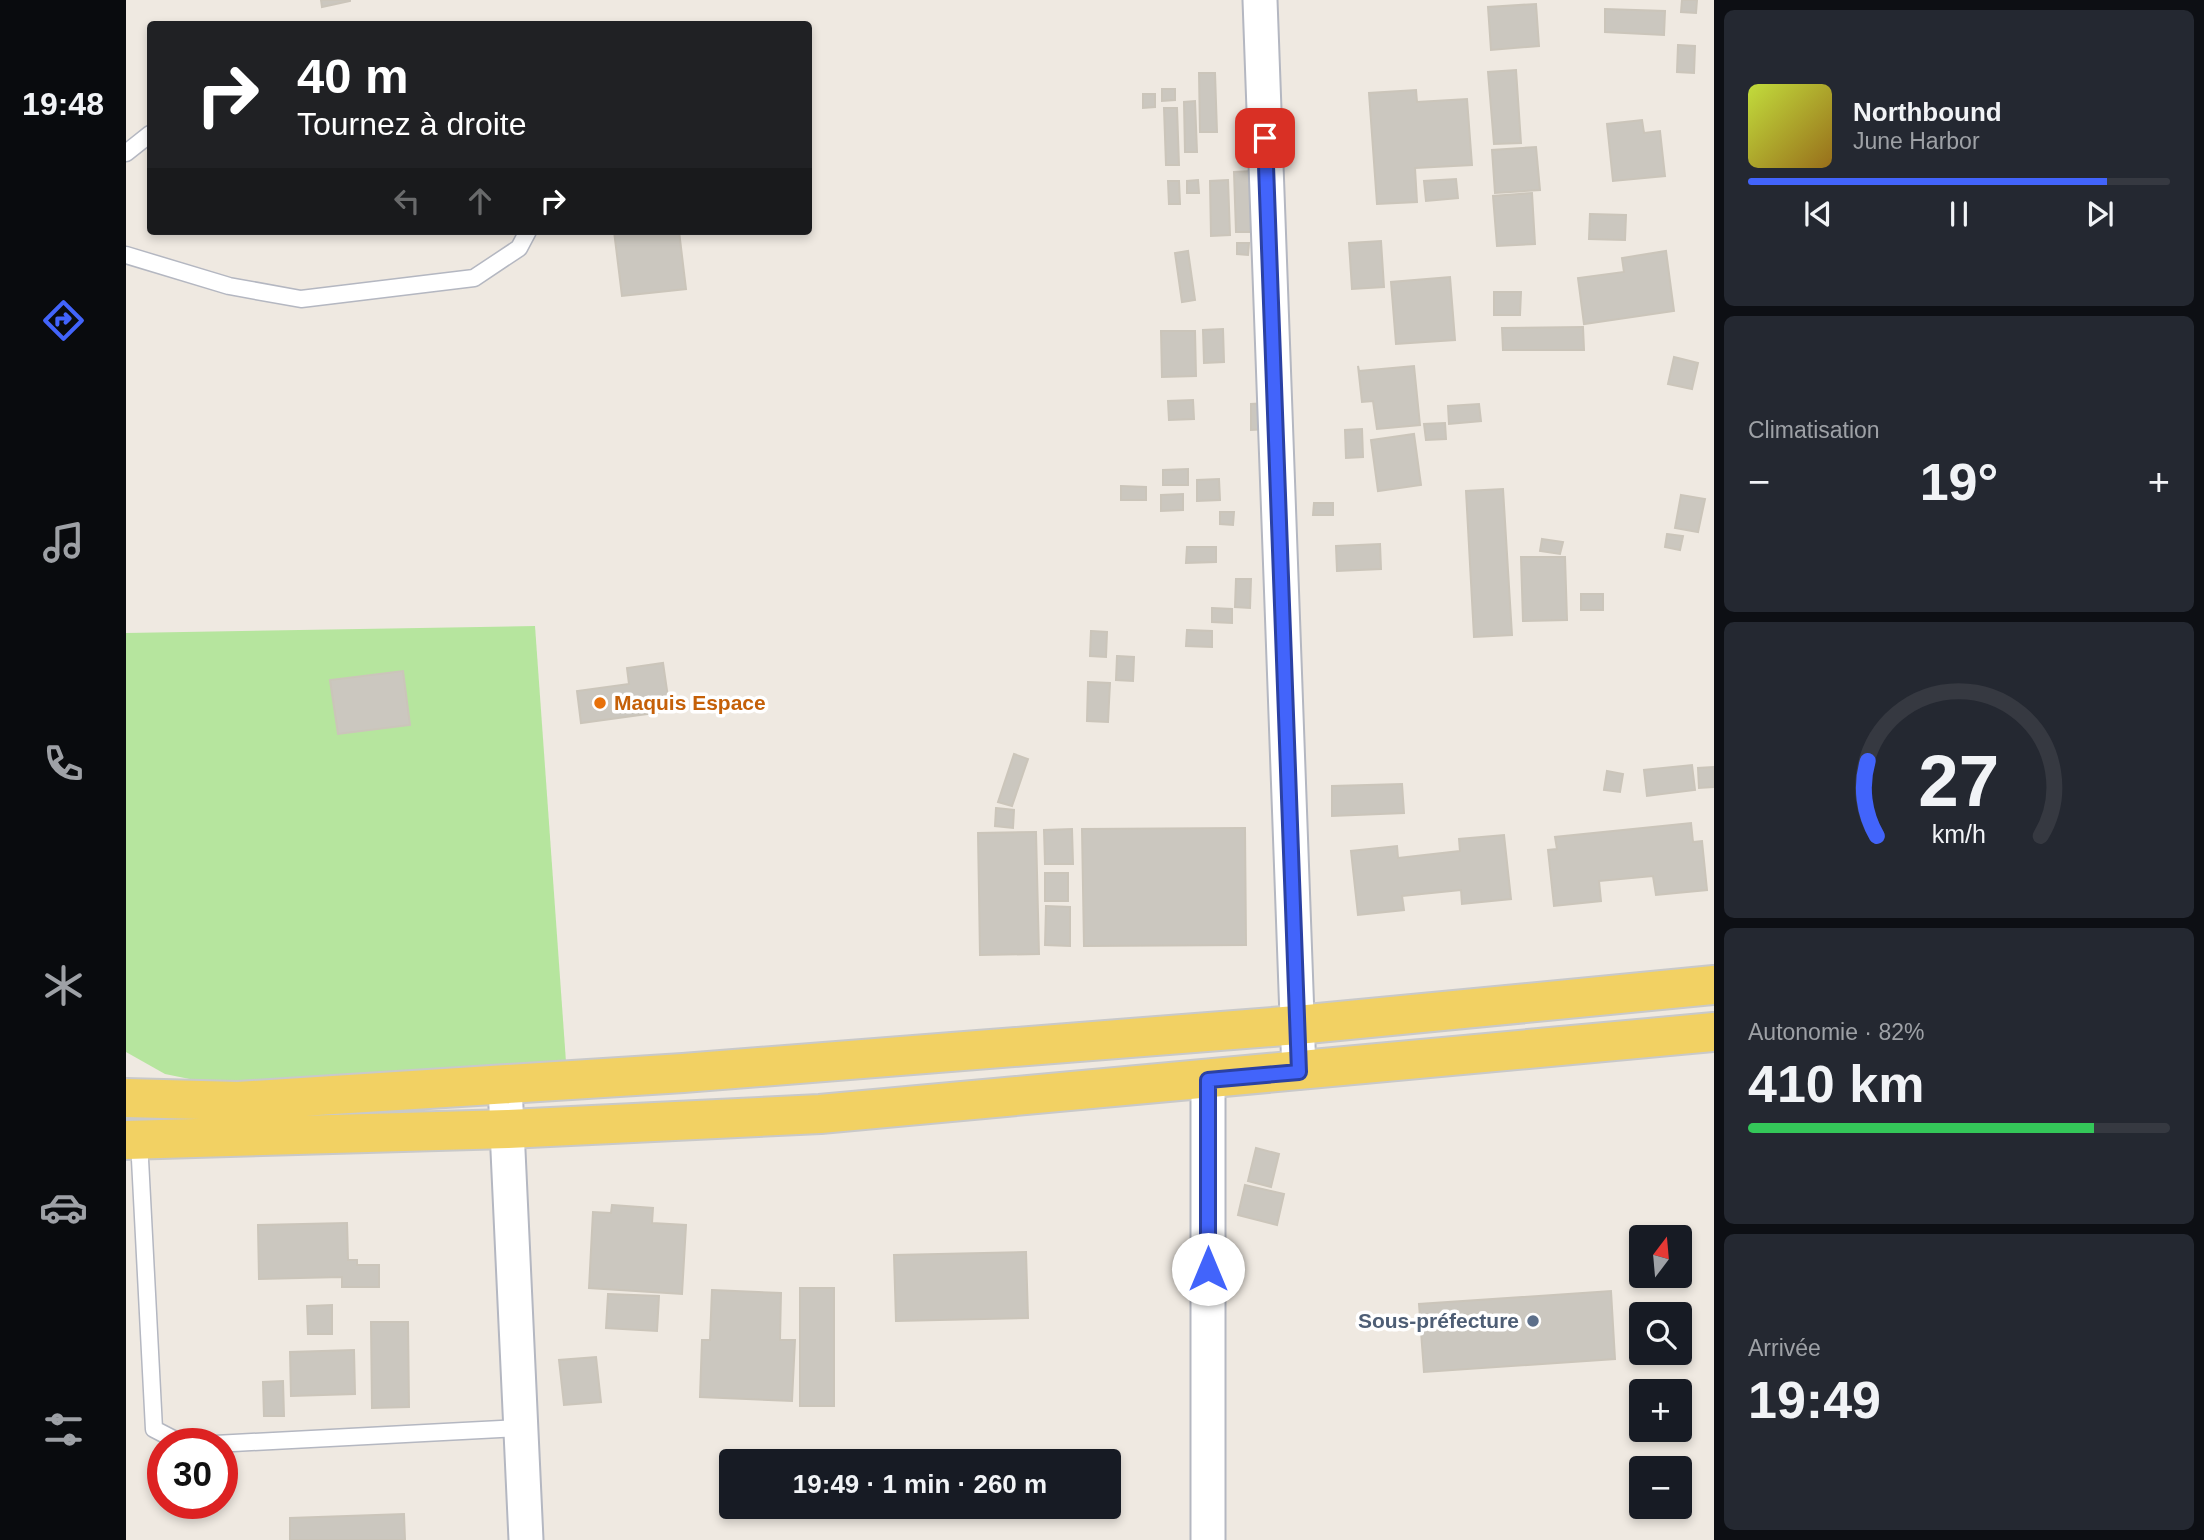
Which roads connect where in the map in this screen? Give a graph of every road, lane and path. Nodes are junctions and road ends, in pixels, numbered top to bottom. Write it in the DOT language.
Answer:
graph roads {
  1 [pos="1260,0"];
  2 [pos="147,136"];
  3 [pos="126,153"];
  4 [pos="526,235"];
  5 [pos="126,256"];
  6 [pos="1714,985"];
  7 [pos="1297,1025"];
  8 [pos="1714,1032"];
  9 [pos="1299,1072"];
  10 [pos="1208,1080"];
  11 [pos="505,1086"];
  12 [pos="126,1098"];
  13 [pos="508,1129"];
  14 [pos="133,1140"];
  15 [pos="154,1428"];
  16 [pos="520,1428"];
  17 [pos="238,1443"];
  18 [pos="526,1540"];
  19 [pos="1208,1540"];
  1 -- 7 [label="street"];
  2 -- 3 [label="lane"];
  4 -- 5 [label="lane"];
  6 -- 7 [label="main road"];
  7 -- 9 [label="street"];
  7 -- 11 [label="main road"];
  8 -- 9 [label="main road"];
  9 -- 10 [label="main road"];
  10 -- 13 [label="main road"];
  10 -- 19 [label="street"];
  11 -- 12 [label="main road"];
  11 -- 13 [label="street"];
  13 -- 14 [label="main road"];
  13 -- 16 [label="street"];
  14 -- 15 [label="lane"];
  16 -- 17 [label="lane"];
  16 -- 18 [label="street"];
}
